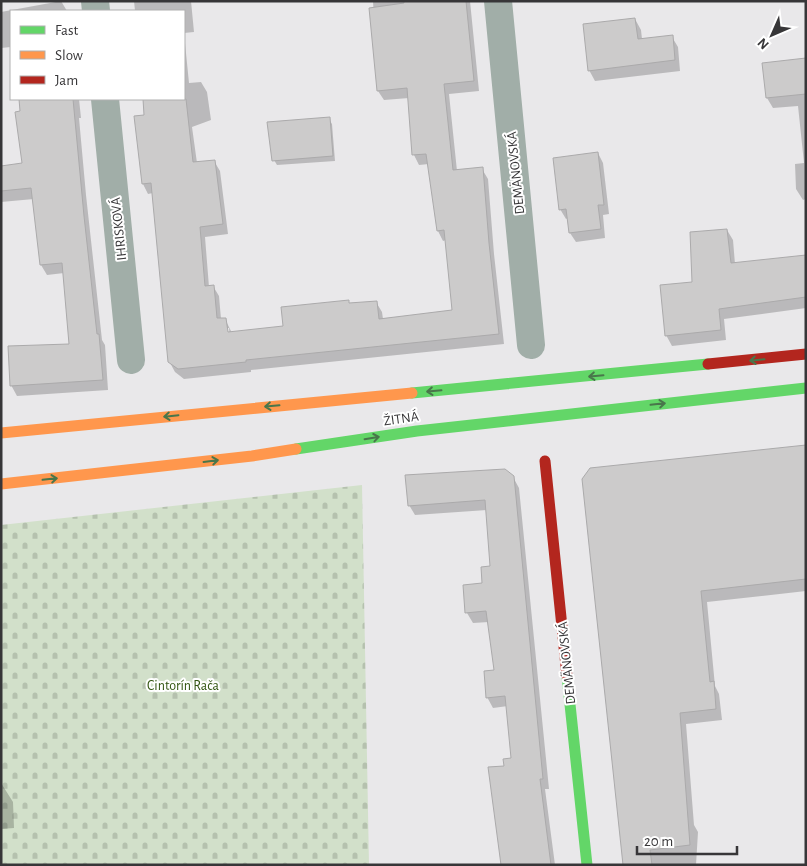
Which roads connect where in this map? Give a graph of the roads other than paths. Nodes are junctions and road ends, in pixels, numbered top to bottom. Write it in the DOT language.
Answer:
graph roads {
  1 [pos="498,1"];
  2 [pos="105,100"];
  3 [pos="532,345"];
  4 [pos="806,354"];
  5 [pos="131,360"];
  6 [pos="806,388"];
  7 [pos="1,433"];
  8 [pos="545,460"];
  9 [pos="1,484"];
  10 [pos="587,865"];
  1 -- 3 [label="street, DEMÄNOVSKÁ"];
  2 -- 5 [label="street, IHRISKOVÁ"];
  4 -- 7 [label="main road, ŽITNÁ, one-way"];
  9 -- 6 [label="main road, ŽITNÁ, one-way"];
  8 -- 10 [label="main road, DEMÄNOVSKÁ"];
}
